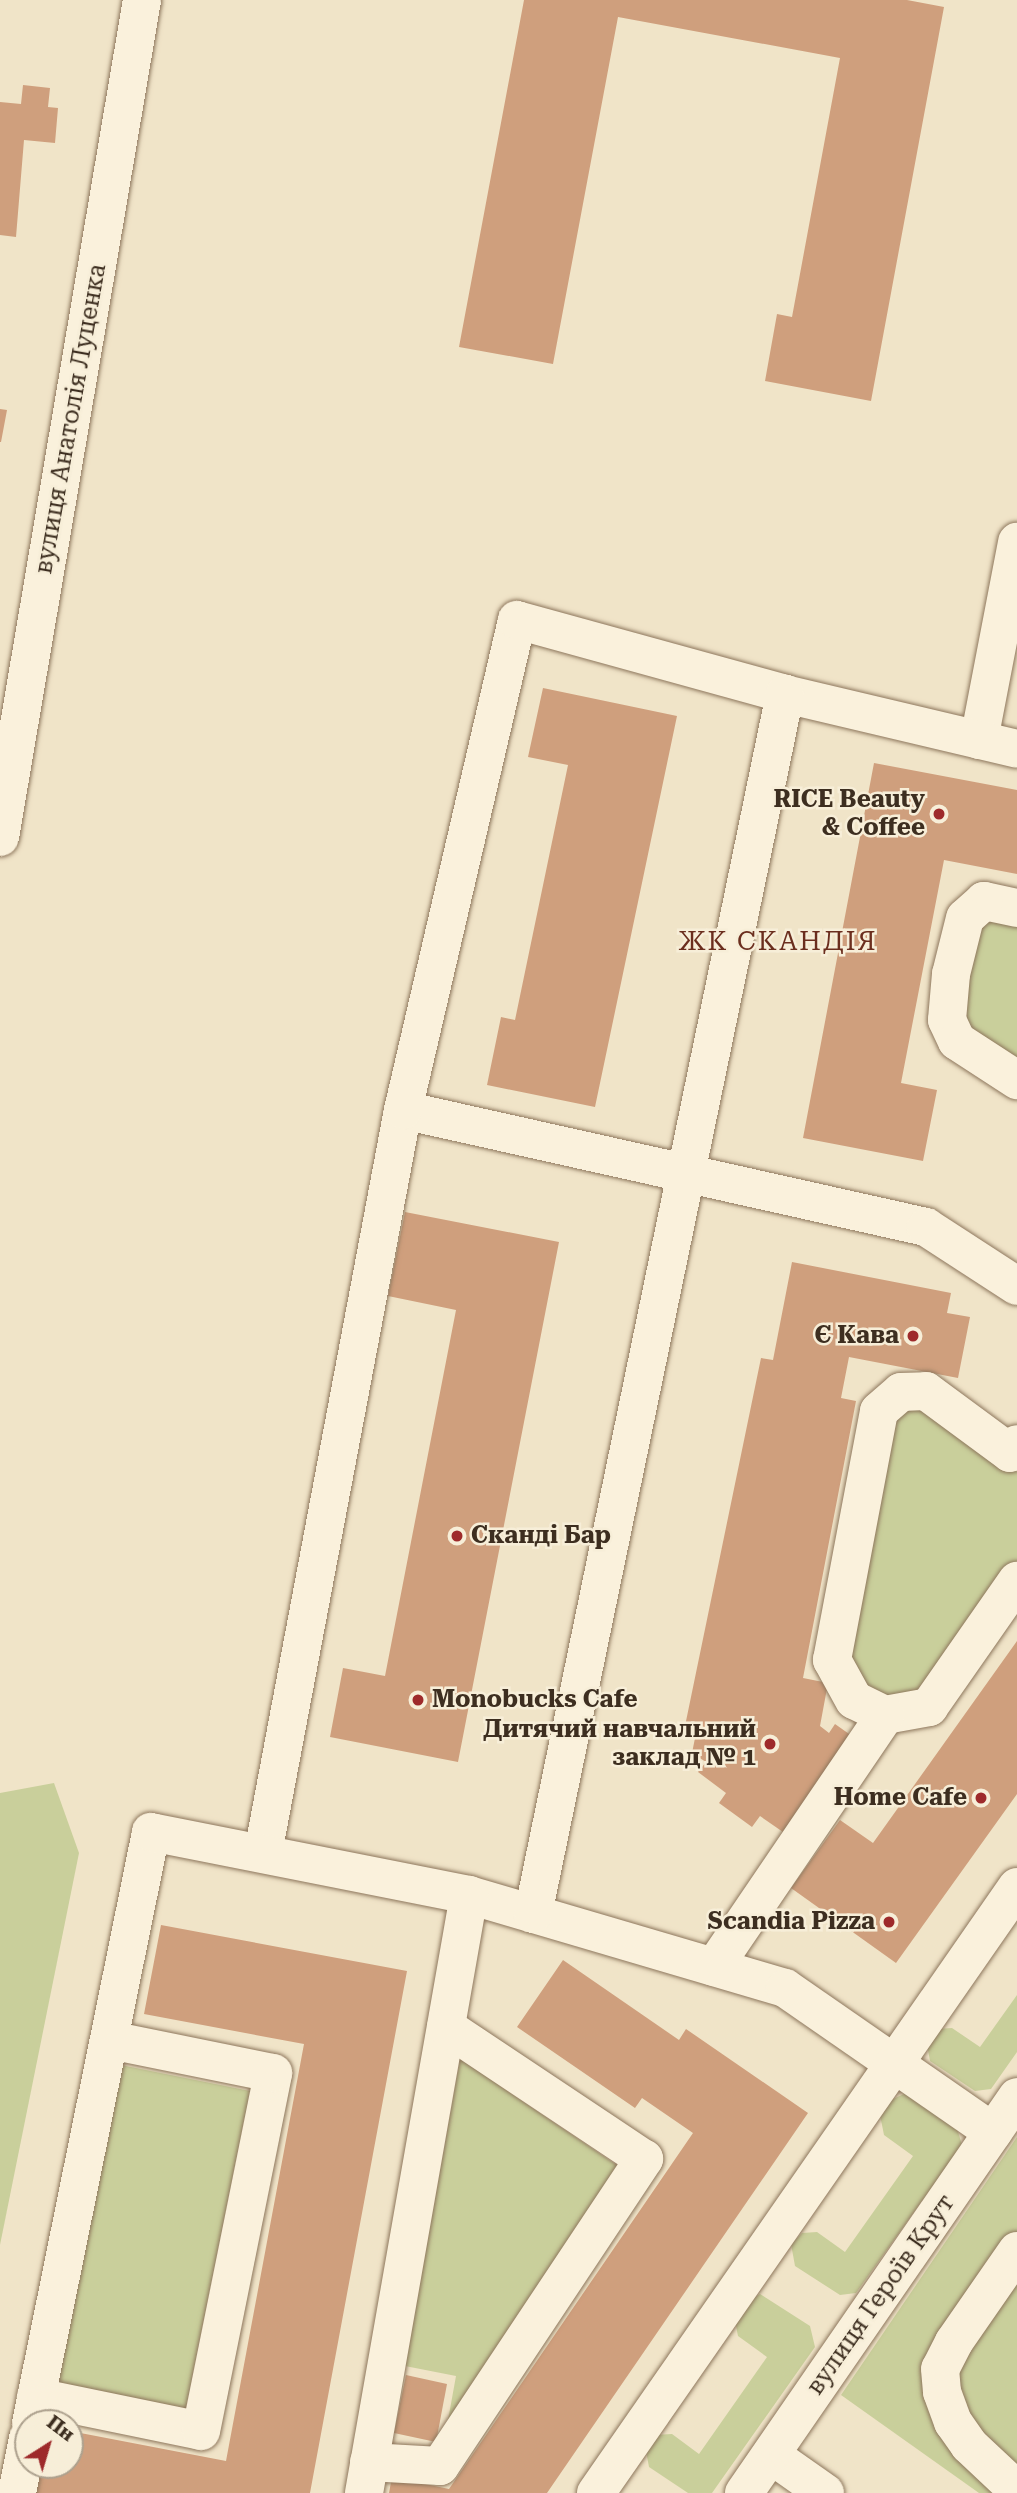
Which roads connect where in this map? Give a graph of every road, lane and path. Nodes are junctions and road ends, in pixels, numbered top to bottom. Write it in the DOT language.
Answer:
graph roads {
  1 [pos="142,0"];
  2 [pos="1017,542"];
  3 [pos="785,694"];
  4 [pos="9,735"];
  5 [pos="979,740"];
  6 [pos="1017,749"];
  7 [pos="0,837"];
  8 [pos="1017,908"];
  9 [pos="1017,1080"];
  10 [pos="403,1110"];
  11 [pos="683,1175"];
  12 [pos="1017,1286"];
  13 [pos="1015,1451"];
  14 [pos="1017,1581"];
  15 [pos="885,1715"];
  16 [pos="263,1853"];
  17 [pos="1017,1887"];
  18 [pos="469,1895"];
  19 [pos="533,1914"];
  20 [pos="715,1967"];
  21 [pos="446,2027"];
  22 [pos="109,2040"];
  23 [pos="894,2064"];
  24 [pos="1017,2097"];
  25 [pos="993,2132"];
  26 [pos="1017,2251"];
  27 [pos="34,2409"];
  28 [pos="84,2416"];
  29 [pos="771,2455"];
  30 [pos="367,2477"];
  31 [pos="1017,2490"];
  32 [pos="596,2493"];
  33 [pos="744,2493"];
  34 [pos="825,2493"];
  1 -- 4 [label="street, вулиця Анатолія Луценка"];
  2 -- 5 [label="street"];
  3 -- 5 [label="street"];
  3 -- 10 [label="street"];
  3 -- 11 [label="street"];
  4 -- 7 [label="street, вулиця Анатолія Луценка"];
  5 -- 6 [label="street"];
  8 -- 9 [label="street"];
  10 -- 11 [label="street"];
  10 -- 16 [label="street"];
  11 -- 12 [label="street"];
  11 -- 19 [label="street"];
  13 -- 15 [label="street"];
  14 -- 15 [label="street"];
  15 -- 20 [label="street"];
  16 -- 18 [label="street"];
  16 -- 22 [label="street"];
  17 -- 23 [label="street"];
  18 -- 19 [label="street"];
  18 -- 21 [label="street"];
  19 -- 20 [label="street"];
  20 -- 23 [label="street"];
  21 -- 30 [label="street"];
  21 -- 30 [label="street"];
  22 -- 27 [label="street"];
  22 -- 28 [label="street"];
  23 -- 25 [label="street"];
  23 -- 32 [label="street"];
  24 -- 25 [label="street, вулиця Героїв Крут"];
  25 -- 29 [label="street, вулиця Героїв Крут"];
  26 -- 31 [label="street"];
  29 -- 33 [label="street, вулиця Героїв Крут"];
  29 -- 34 [label="street"];
}
